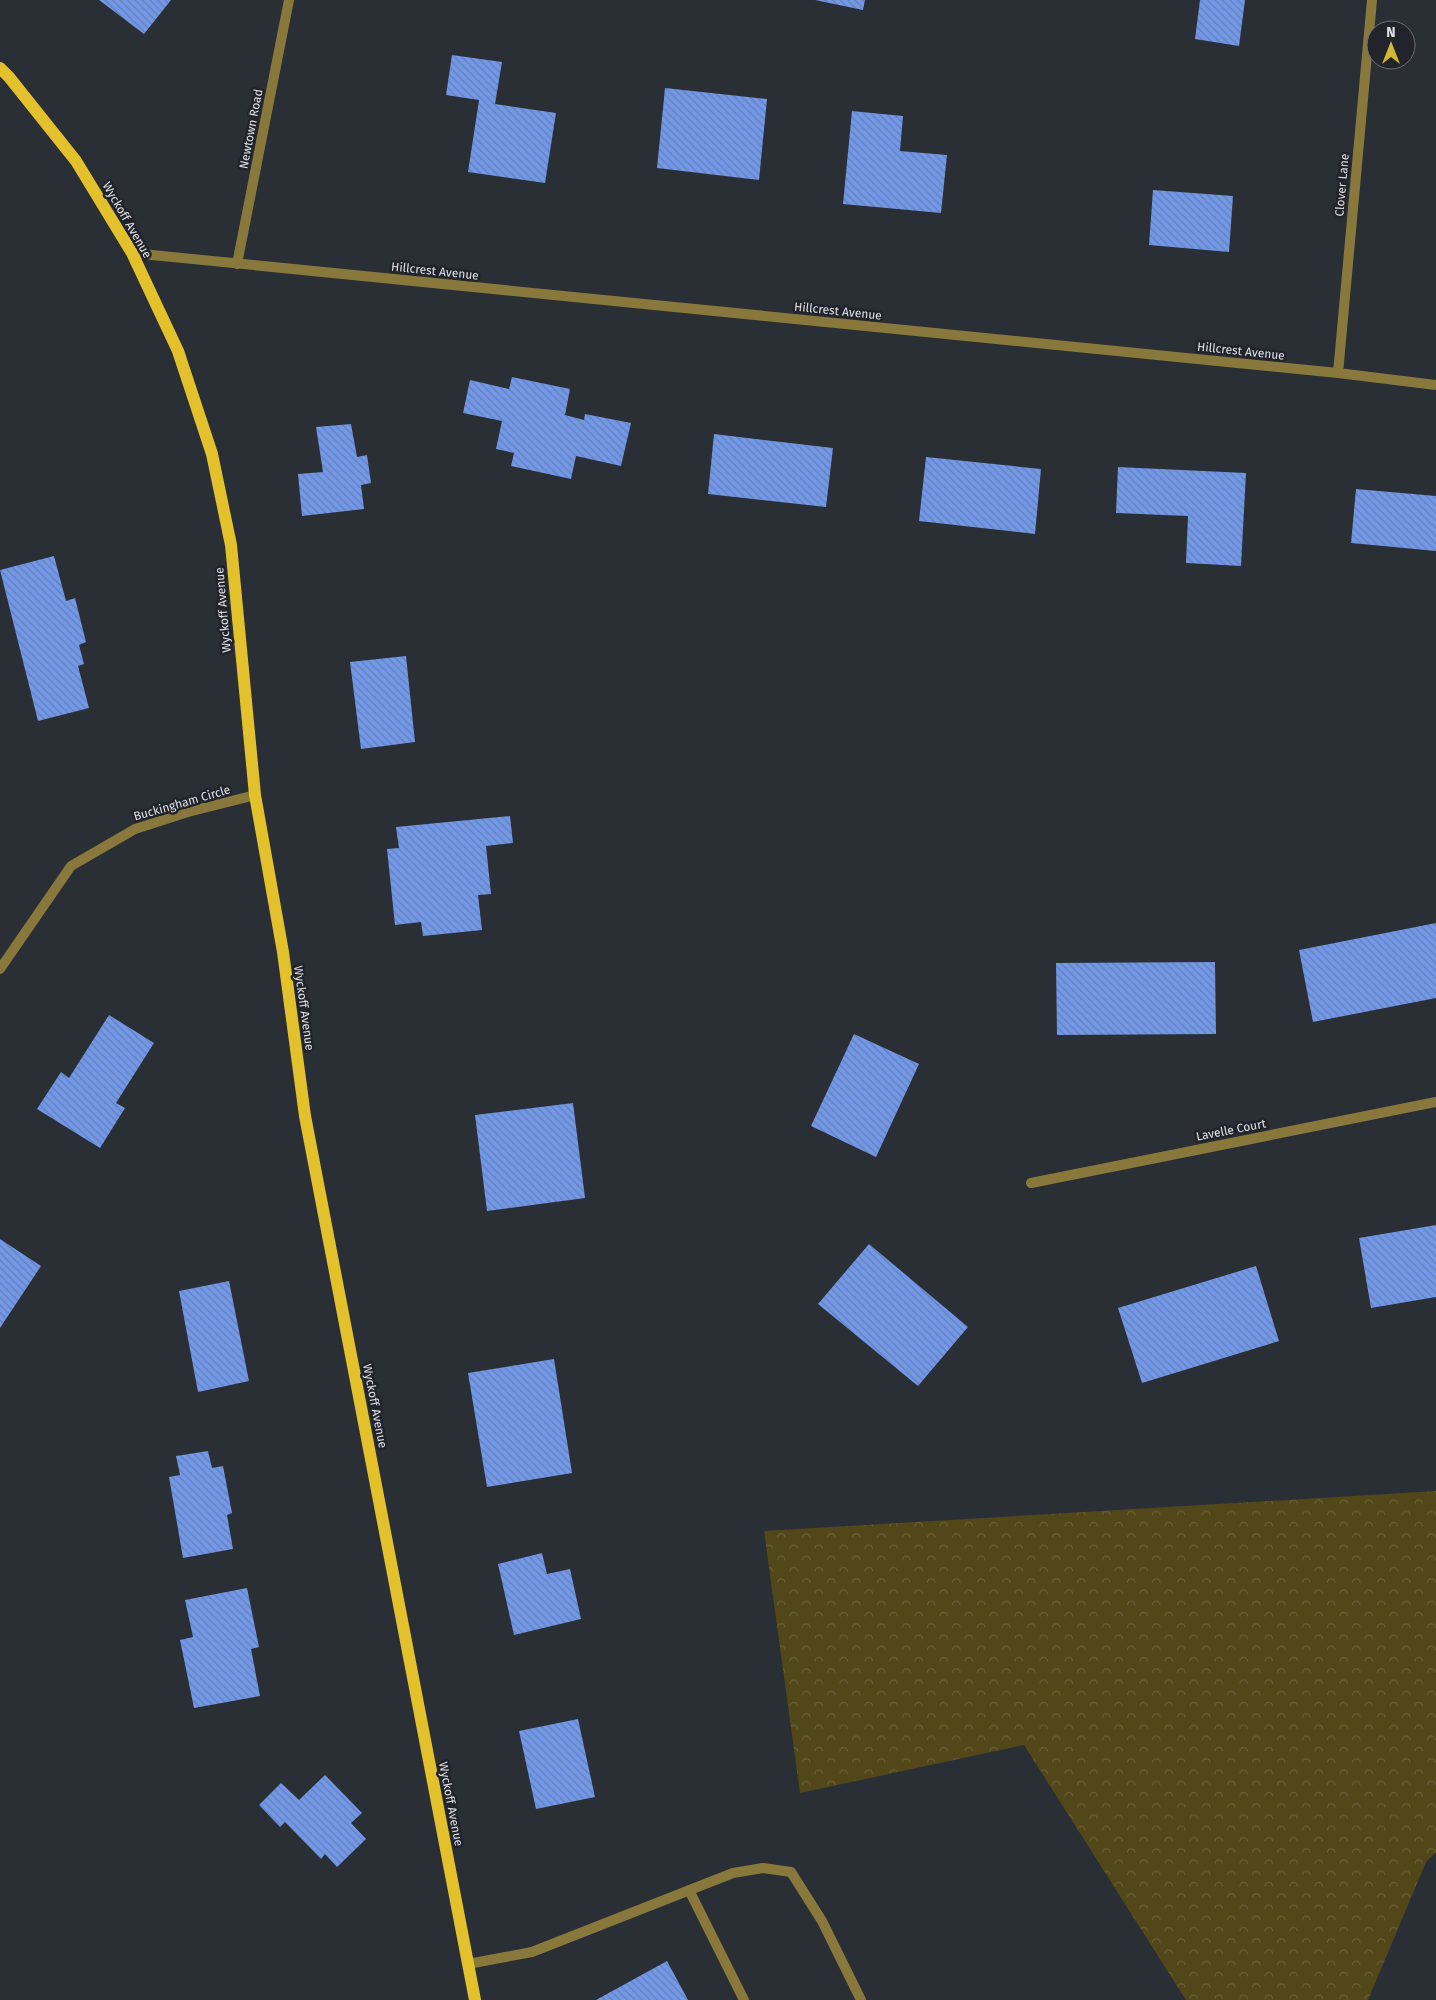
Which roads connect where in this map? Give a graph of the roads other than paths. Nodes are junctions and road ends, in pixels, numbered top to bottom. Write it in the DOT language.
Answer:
graph roads {
  1 [pos="289,0"];
  2 [pos="1372,0"];
  3 [pos="0,68"];
  4 [pos="132,254"];
  5 [pos="237,264"];
  6 [pos="1338,373"];
  7 [pos="1436,385"];
  8 [pos="255,795"];
  9 [pos="0,969"];
  10 [pos="1436,1102"];
  11 [pos="1031,1183"];
  12 [pos="689,1890"];
  13 [pos="468,1964"];
  14 [pos="475,2000"];
  15 [pos="744,2000"];
  16 [pos="861,2000"];
  1 -- 5 [label="street, Newtown Road"];
  2 -- 6 [label="street, Clover Lane"];
  3 -- 4 [label="main road, Wyckoff Avenue"];
  4 -- 5 [label="street, Hillcrest Avenue"];
  4 -- 8 [label="main road, Wyckoff Avenue"];
  5 -- 6 [label="street, Hillcrest Avenue"];
  6 -- 7 [label="street, Hillcrest Avenue"];
  8 -- 9 [label="street, Buckingham Circle"];
  8 -- 13 [label="main road, Wyckoff Avenue"];
  10 -- 11 [label="street, Lavelle Court"];
  12 -- 13 [label="street"];
  12 -- 15 [label="street"];
  12 -- 16 [label="street"];
  13 -- 14 [label="main road, Wyckoff Avenue"];
}
